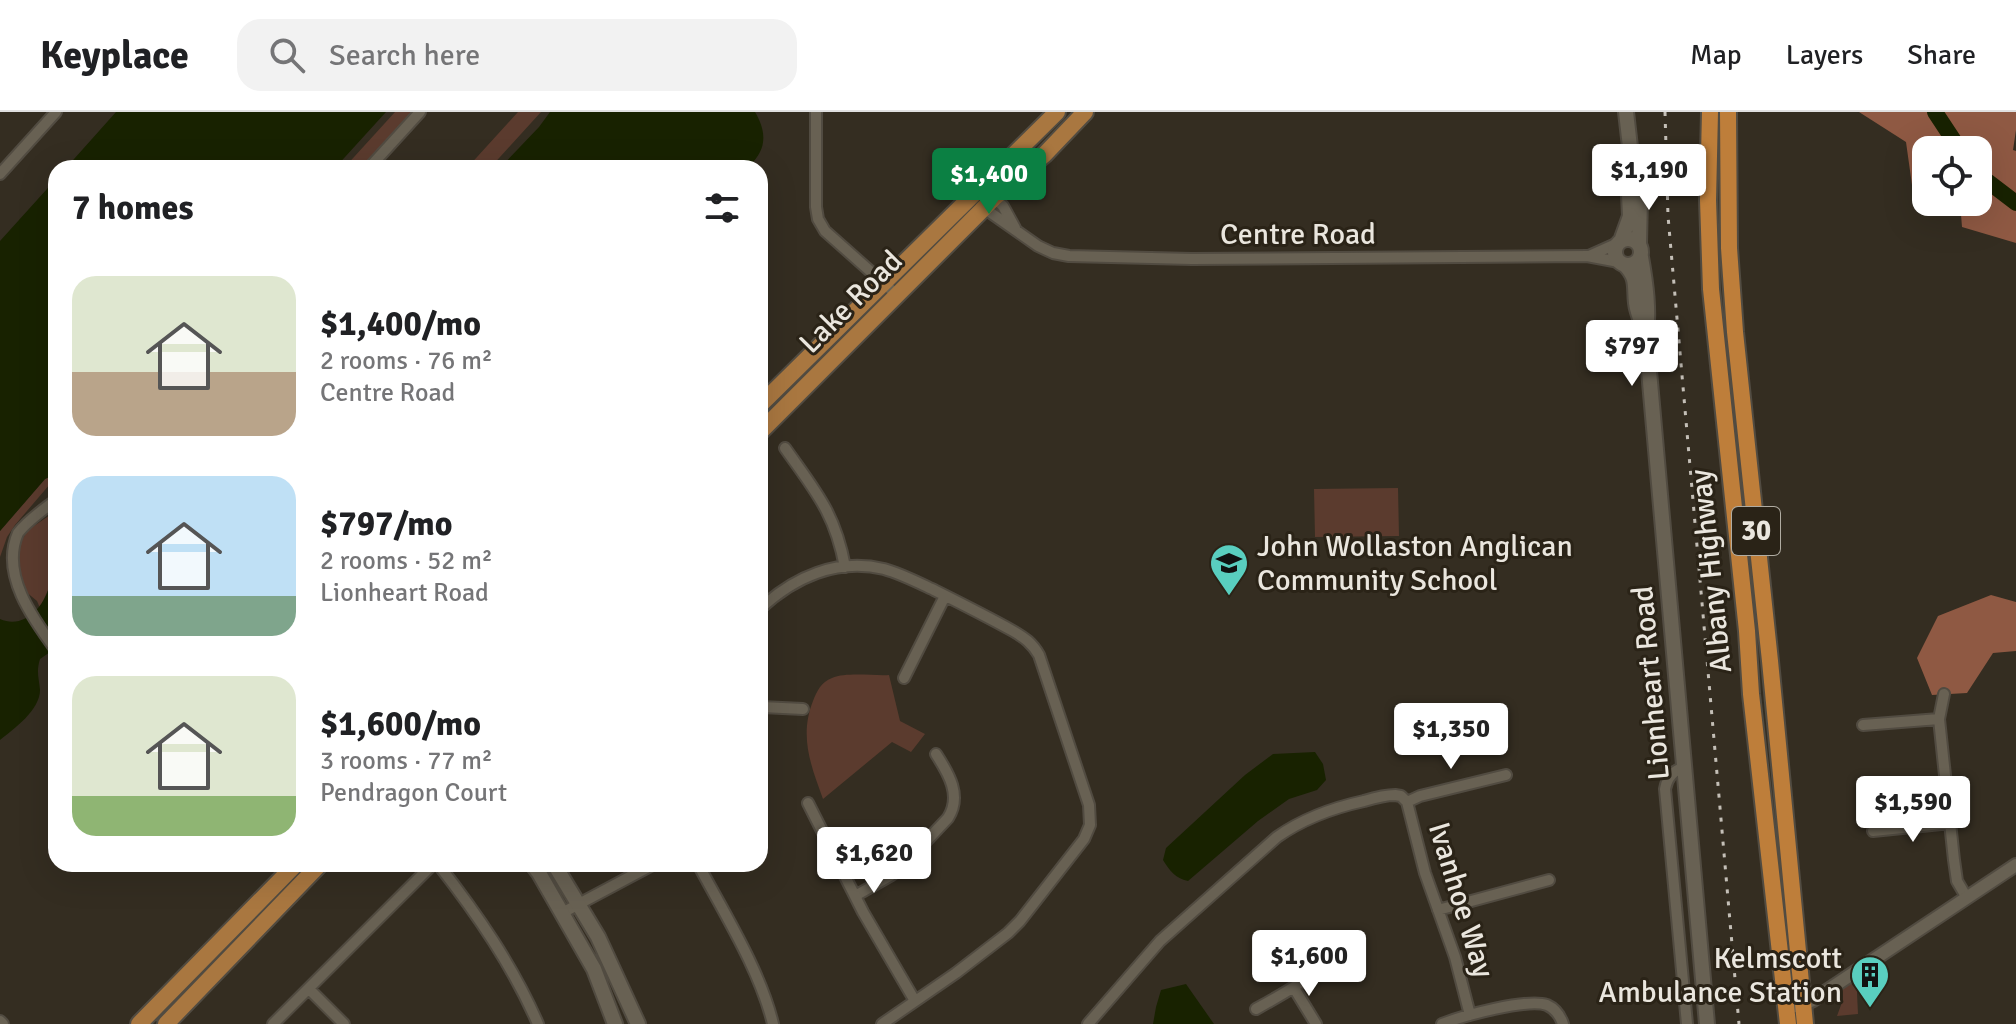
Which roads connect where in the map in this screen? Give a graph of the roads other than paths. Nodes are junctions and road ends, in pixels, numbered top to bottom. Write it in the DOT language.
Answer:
graph roads {
  1 [pos="56,112"];
  2 [pos="420,112"];
  3 [pos="816,112"];
  4 [pos="1057,112"];
  5 [pos="1085,112"];
  6 [pos="1629,112"];
  7 [pos="1710,112"];
  8 [pos="1728,112"];
  9 [pos="376,160"];
  10 [pos="1633,173"];
  11 [pos="0,174"];
  12 [pos="982,198"];
  13 [pos="1620,242"];
  14 [pos="1729,248"];
  15 [pos="1640,250"];
  16 [pos="1709,251"];
  17 [pos="1587,256"];
  18 [pos="1622,264"];
  19 [pos="883,283"];
  20 [pos="897,295"];
  21 [pos="1646,337"];
  22 [pos="768,397"];
  23 [pos="768,424"];
  24 [pos="785,448"];
  25 [pos="48,507"];
  26 [pos="845,567"];
  27 [pos="945,596"];
  28 [pos="768,602"];
  29 [pos="48,639"];
  30 [pos="904,678"];
  31 [pos="1773,691"];
  32 [pos="1751,694"];
  33 [pos="1944,694"];
  34 [pos="768,707"];
  35 [pos="803,709"];
  36 [pos="1939,719"];
  37 [pos="1863,725"];
  38 [pos="936,754"];
  39 [pos="1685,767"];
  40 [pos="1506,775"];
  41 [pos="1406,800"];
  42 [pos="808,803"];
  43 [pos="1951,823"];
  44 [pos="1873,831"];
  45 [pos="2016,865"];
  46 [pos="288,872"];
  47 [pos="312,872"];
  48 [pos="428,872"];
  49 [pos="442,872"];
  50 [pos="537,872"];
  51 [pos="559,872"];
  52 [pos="639,872"];
  53 [pos="702,872"];
  54 [pos="1549,880"];
  55 [pos="855,896"];
  56 [pos="1967,898"];
  57 [pos="579,904"];
  58 [pos="1438,910"];
  59 [pos="562,913"];
  60 [pos="1337,954"];
  61 [pos="1294,988"];
  62 [pos="309,989"];
  63 [pos="915,1001"];
  64 [pos="1256,1009"];
  65 [pos="1792,1012"];
  66 [pos="1470,1015"];
  67 [pos="139,1024"];
  68 [pos="166,1024"];
  69 [pos="273,1024"];
  70 [pos="344,1024"];
  71 [pos="538,1024"];
  72 [pos="615,1024"];
  73 [pos="638,1024"];
  74 [pos="773,1024"];
  75 [pos="882,1024"];
  76 [pos="1088,1024"];
  77 [pos="1316,1024"];
  78 [pos="1442,1024"];
  79 [pos="1563,1024"];
  80 [pos="1687,1024"];
  81 [pos="1707,1024"];
  82 [pos="1805,1024"];
  1 -- 11 [label="street"];
  2 -- 9 [label="street"];
  3 -- 19 [label="street"];
  4 -- 12 [label="main road, Lake Road"];
  5 -- 12 [label="main road, Lake Road"];
  6 -- 10 [label="main road, Lionheart Road"];
  7 -- 16 [label="highway, Albany Highway / 30"];
  8 -- 14 [label="highway, Albany Highway / 30"];
  10 -- 13 [label="main road, Lionheart Road"];
  10 -- 15 [label="main road, Lionheart Road"];
  12 -- 17 [label="street, Centre Road"];
  12 -- 19 [label="main road, Lake Road"];
  12 -- 20 [label="main road, Lake Road"];
  13 -- 15 [label="main road"];
  13 -- 17 [label="street, Centre Road"];
  13 -- 18 [label="main road"];
  14 -- 16 [label="highway"];
  14 -- 31 [label="highway, Albany Highway / 30"];
  15 -- 18 [label="main road"];
  15 -- 21 [label="main road, Lionheart Road"];
  16 -- 32 [label="highway, Albany Highway / 30"];
  17 -- 18 [label="street, Centre Road"];
  18 -- 21 [label="main road, Lionheart Road"];
  19 -- 20 [label="street"];
  19 -- 22 [label="main road, Lake Road"];
  20 -- 23 [label="main road, Lake Road"];
  21 -- 39 [label="main road, Lionheart Road"];
  24 -- 26 [label="street"];
  25 -- 29 [label="street"];
  26 -- 27 [label="street"];
  26 -- 28 [label="street"];
  27 -- 30 [label="street"];
  27 -- 63 [label="street"];
  31 -- 32 [label="highway"];
  31 -- 65 [label="highway, Albany Highway / 30"];
  32 -- 65 [label="highway, Albany Highway / 30"];
  33 -- 36 [label="street"];
  34 -- 35 [label="street"];
  36 -- 37 [label="street"];
  36 -- 43 [label="street"];
  38 -- 55 [label="street"];
  39 -- 80 [label="street"];
  39 -- 81 [label="main road, Lionheart Road"];
  40 -- 41 [label="street"];
  41 -- 58 [label="street, Ivanhoe Way"];
  41 -- 76 [label="street"];
  42 -- 55 [label="street"];
  43 -- 44 [label="street"];
  43 -- 56 [label="street"];
  45 -- 56 [label="street"];
  46 -- 67 [label="main road"];
  47 -- 68 [label="main road"];
  48 -- 62 [label="street"];
  49 -- 71 [label="street"];
  50 -- 59 [label="main road"];
  51 -- 57 [label="main road"];
  52 -- 57 [label="street"];
  53 -- 74 [label="street"];
  54 -- 58 [label="street"];
  55 -- 63 [label="street"];
  56 -- 65 [label="street"];
  57 -- 59 [label="street"];
  57 -- 73 [label="main road"];
  58 -- 66 [label="street, Ivanhoe Way"];
  59 -- 72 [label="main road"];
  60 -- 61 [label="street"];
  61 -- 64 [label="street"];
  61 -- 77 [label="street"];
  62 -- 69 [label="street"];
  62 -- 70 [label="street"];
  63 -- 75 [label="street"];
  65 -- 82 [label="highway, Albany Highway / 30"];
  66 -- 78 [label="street"];
  66 -- 79 [label="street"];
}
